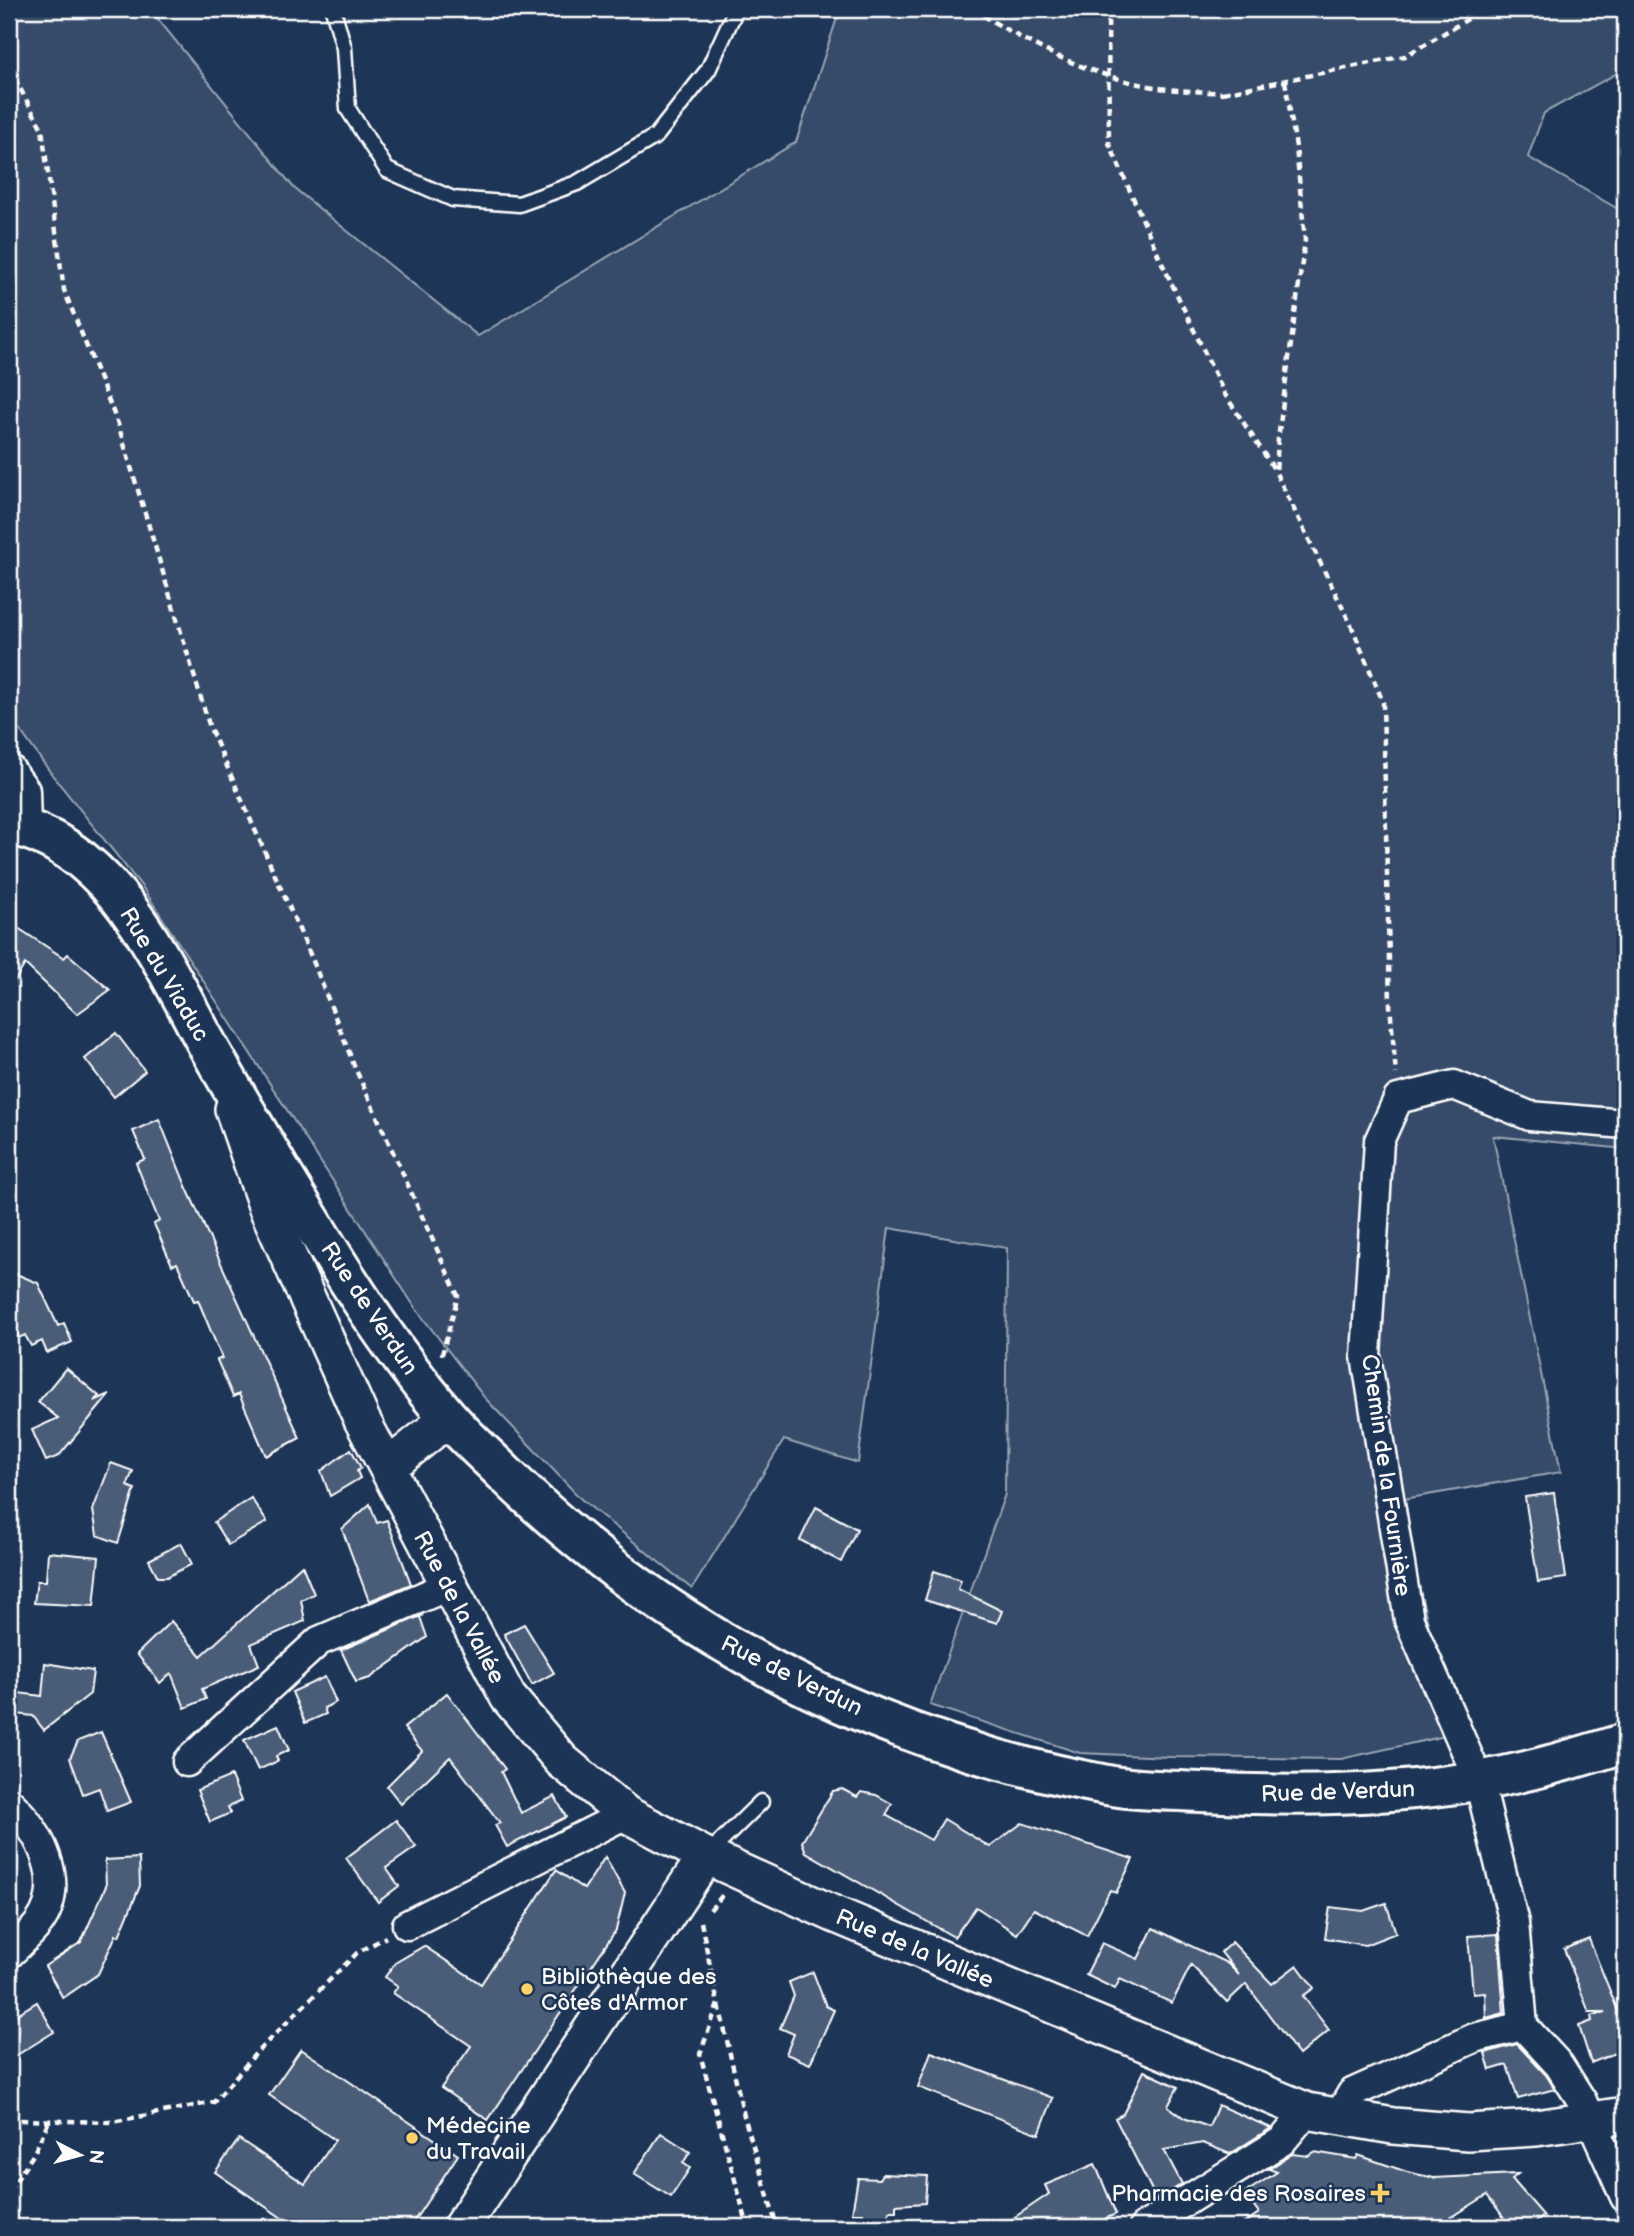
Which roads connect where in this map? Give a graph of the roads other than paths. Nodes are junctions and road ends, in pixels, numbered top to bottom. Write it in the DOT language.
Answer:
graph roads {
  1 [pos="333,9"];
  2 [pos="736,9"];
  3 [pos="9,768"];
  4 [pos="17,826"];
  5 [pos="216,1060"];
  6 [pos="1625,1124"];
  7 [pos="440,1407"];
  8 [pos="388,1467"];
  9 [pos="448,1586"];
  10 [pos="1625,1743"];
  11 [pos="187,1762"];
  12 [pos="1479,1781"];
  13 [pos="9,1802"];
  14 [pos="761,1802"];
  15 [pos="626,1814"];
  16 [pos="698,1869"];
  17 [pos="407,1925"];
  18 [pos="9,1954"];
  19 [pos="1523,2026"];
  20 [pos="1322,2114"];
  21 [pos="1625,2115"];
  22 [pos="1591,2122"];
  23 [pos="1625,2197"];
  24 [pos="461,2227"];
  25 [pos="1144,2227"];
  1 -- 2 [label="lane"];
  3 -- 4 [label="street"];
  4 -- 5 [label="main road, Rue du Viaduc"];
  5 -- 7 [label="main road, Rue de Verdun"];
  5 -- 8 [label="street, Rue de la Vallée"];
  6 -- 12 [label="street, Chemin de la Fournière"];
  7 -- 8 [label="street"];
  7 -- 12 [label="main road, Rue de Verdun"];
  8 -- 9 [label="street, Rue de la Vallée"];
  9 -- 11 [label="street"];
  9 -- 15 [label="street, Rue de la Vallée"];
  10 -- 12 [label="main road, Rue de Verdun"];
  12 -- 19 [label="street, Chemin de la Fournière"];
  13 -- 18 [label="street"];
  14 -- 16 [label="lane"];
  15 -- 16 [label="street, Rue de la Vallée"];
  15 -- 17 [label="street"];
  16 -- 20 [label="street, Rue de la Vallée"];
  16 -- 24 [label="street"];
  19 -- 20 [label="street"];
  19 -- 22 [label="street"];
  20 -- 22 [label="street, Rue de la Vallée"];
  20 -- 25 [label="street"];
  21 -- 22 [label="street, Rue de la Vallée"];
  22 -- 23 [label="street"];
}
